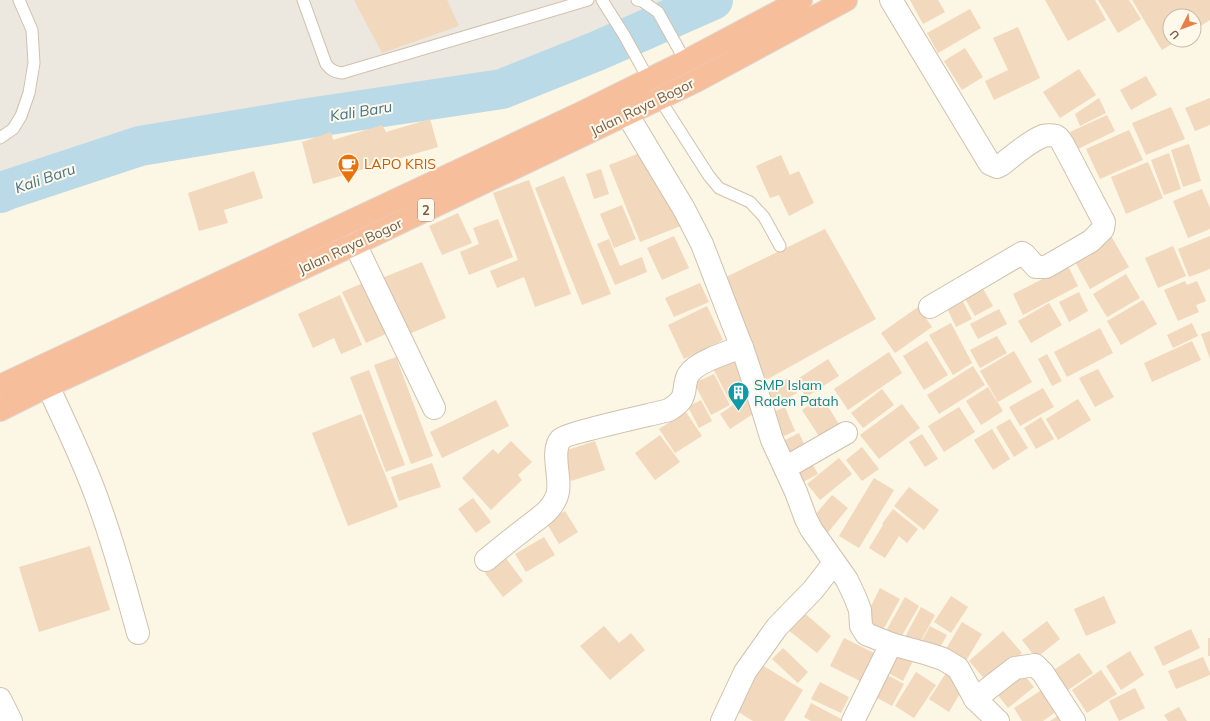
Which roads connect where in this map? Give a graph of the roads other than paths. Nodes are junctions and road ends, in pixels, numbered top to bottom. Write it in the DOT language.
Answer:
graph roads {
  1 [pos="19,0"];
  2 [pos="303,0"];
  3 [pos="588,0"];
  4 [pos="602,0"];
  5 [pos="637,0"];
  6 [pos="846,0"];
  7 [pos="891,0"];
  8 [pos="793,2"];
  9 [pos="682,54"];
  10 [pos="646,75"];
  11 [pos="696,81"];
  12 [pos="659,98"];
  13 [pos="627,114"];
  14 [pos="0,138"];
  15 [pos="355,244"];
  16 [pos="780,246"];
  17 [pos="930,307"];
  18 [pos="742,347"];
  19 [pos="0,386"];
  20 [pos="48,386"];
  21 [pos="434,408"];
  22 [pos="0,410"];
  23 [pos="846,433"];
  24 [pos="785,468"];
  25 [pos="486,560"];
  26 [pos="834,563"];
  27 [pos="138,632"];
  28 [pos="891,644"];
  29 [pos="0,699"];
  30 [pos="975,699"];
  31 [pos="11,721"];
  32 [pos="722,721"];
  33 [pos="853,721"];
  34 [pos="998,721"];
  35 [pos="1074,721"];
  1 -- 14 [label="lane"];
  2 -- 3 [label="lane"];
  4 -- 10 [label="lane"];
  5 -- 9 [label="lane"];
  6 -- 11 [label="highway, Jalan Raya Bogor / 2"];
  7 -- 17 [label="street"];
  8 -- 9 [label="highway, Jalan Raya Bogor / 2"];
  9 -- 10 [label="highway, Jalan Raya Bogor / 2"];
  9 -- 11 [label="lane"];
  10 -- 12 [label="lane"];
  10 -- 19 [label="highway, Jalan Raya Bogor / 2"];
  11 -- 12 [label="highway, Jalan Raya Bogor / 2"];
  12 -- 13 [label="highway, Jalan Raya Bogor / 2"];
  12 -- 16 [label="lane"];
  13 -- 15 [label="highway, Jalan Raya Bogor / 2"];
  13 -- 18 [label="street"];
  15 -- 20 [label="highway, Jalan Raya Bogor / 2"];
  15 -- 21 [label="street"];
  18 -- 24 [label="street"];
  18 -- 25 [label="street"];
  20 -- 22 [label="highway, Jalan Raya Bogor / 2"];
  20 -- 27 [label="street"];
  23 -- 24 [label="street"];
  24 -- 26 [label="street"];
  26 -- 28 [label="street"];
  26 -- 32 [label="street"];
  28 -- 30 [label="street"];
  28 -- 33 [label="street"];
  29 -- 31 [label="street"];
  30 -- 34 [label="street"];
  30 -- 35 [label="street"];
}
